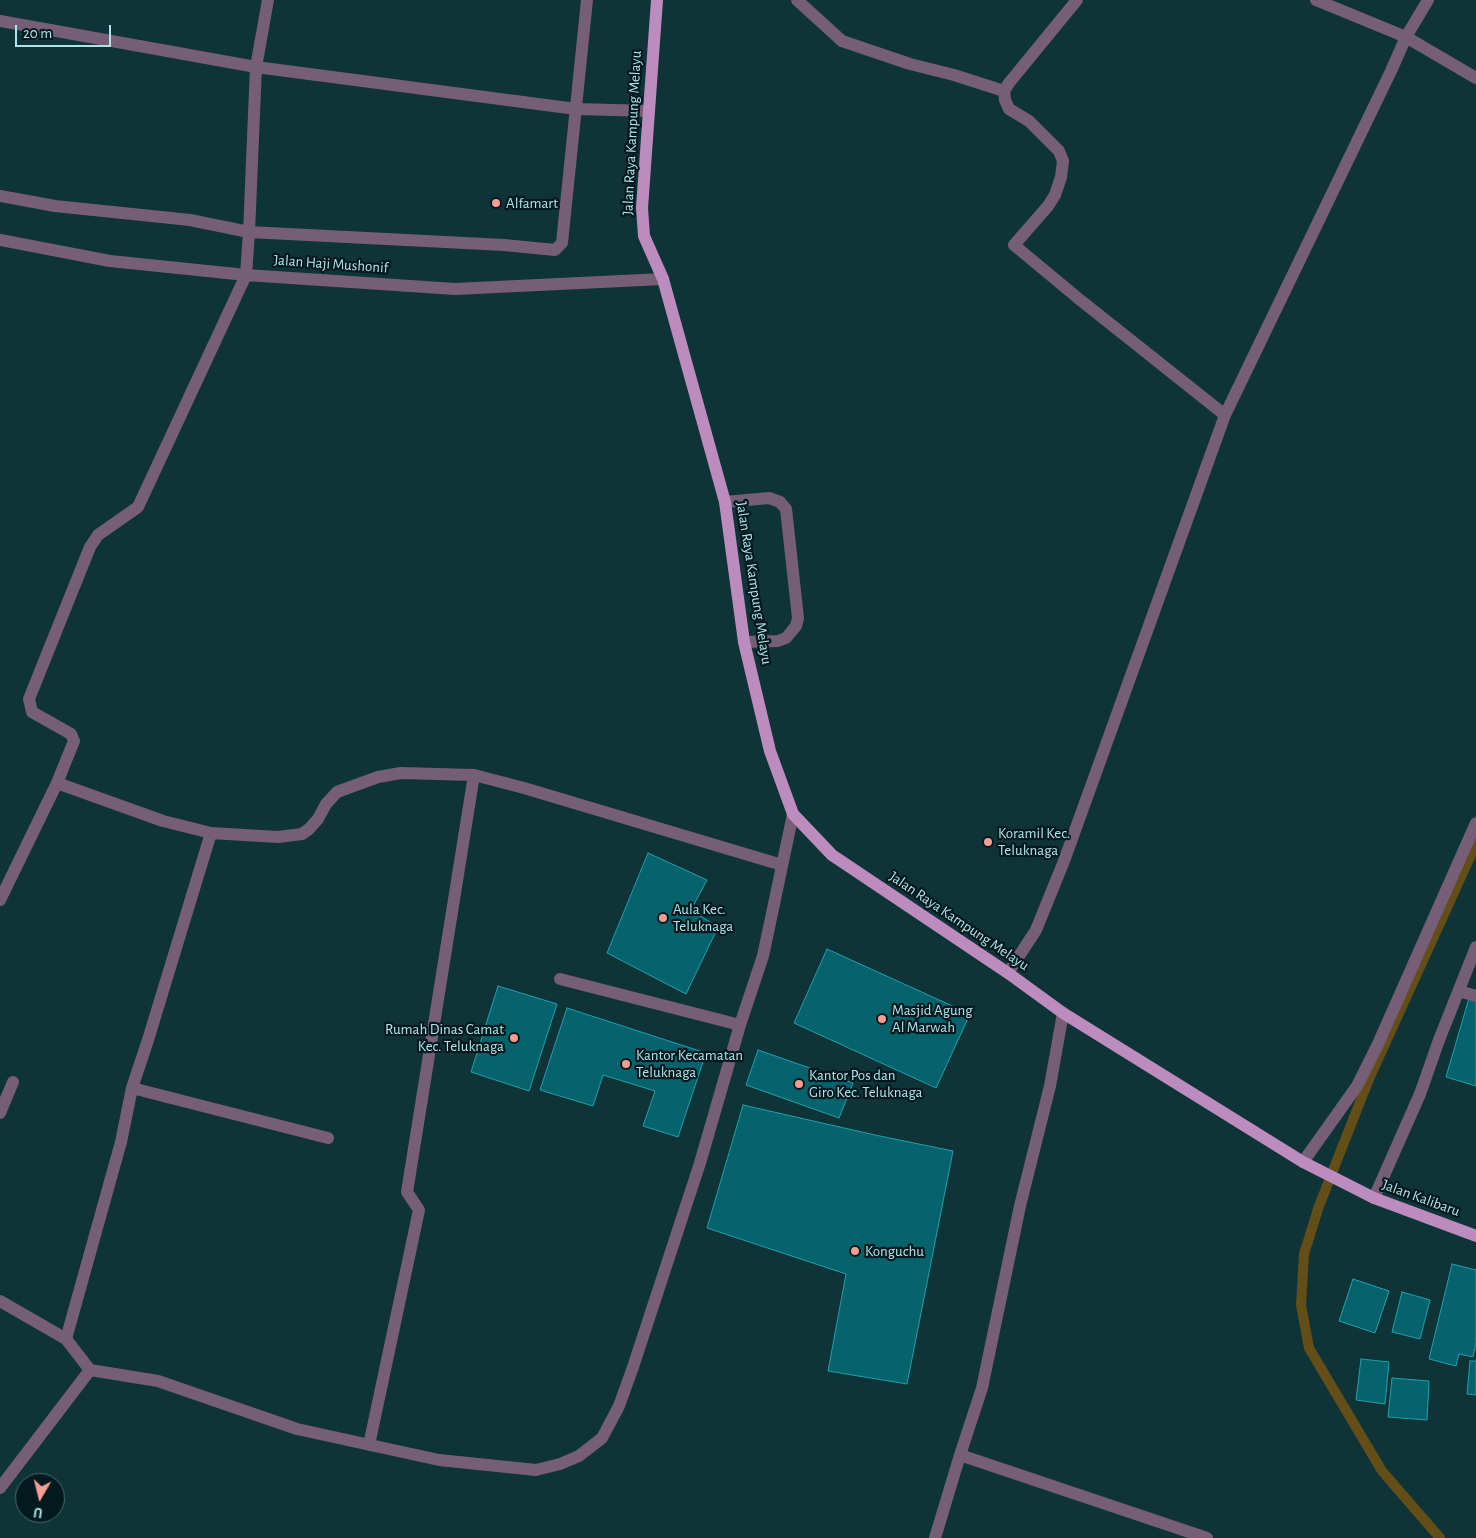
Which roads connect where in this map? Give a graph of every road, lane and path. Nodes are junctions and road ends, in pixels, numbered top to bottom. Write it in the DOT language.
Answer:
graph roads {
  1 [pos="268,0"];
  2 [pos="587,0"];
  3 [pos="657,0"];
  4 [pos="797,0"];
  5 [pos="1077,0"];
  6 [pos="1316,0"];
  7 [pos="1428,0"];
  8 [pos="0,21"];
  9 [pos="1406,37"];
  10 [pos="256,67"];
  11 [pos="1476,78"];
  12 [pos="1004,91"];
  13 [pos="576,109"];
  14 [pos="649,111"];
  15 [pos="0,196"];
  16 [pos="250,232"];
  17 [pos="0,240"];
  18 [pos="246,275"];
  19 [pos="663,279"];
  20 [pos="1225,415"];
  21 [pos="725,502"];
  22 [pos="744,642"];
  23 [pos="474,775"];
  24 [pos="57,783"];
  25 [pos="793,814"];
  26 [pos="1476,823"];
  27 [pos="211,833"];
  28 [pos="782,865"];
  29 [pos="0,900"];
  30 [pos="1476,947"];
  31 [pos="1008,973"];
  32 [pos="560,979"];
  33 [pos="1459,990"];
  34 [pos="1476,996"];
  35 [pos="1063,1013"];
  36 [pos="740,1025"];
  37 [pos="13,1082"];
  38 [pos="132,1088"];
  39 [pos="0,1113"];
  40 [pos="328,1138"];
  41 [pos="1303,1162"];
  42 [pos="1315,1169"];
  43 [pos="1374,1198"];
  44 [pos="1476,1236"];
  45 [pos="0,1301"];
  46 [pos="66,1339"];
  47 [pos="90,1370"];
  48 [pos="369,1445"];
  49 [pos="960,1454"];
  50 [pos="0,1488"];
  51 [pos="936,1538"];
  52 [pos="1208,1538"];
  1 -- 10 [label="street"];
  2 -- 13 [label="street"];
  3 -- 14 [label="main road, Jalan Raya Kampung Melayu"];
  4 -- 12 [label="street"];
  5 -- 12 [label="street"];
  6 -- 9 [label="street"];
  7 -- 9 [label="street"];
  8 -- 10 [label="street"];
  9 -- 11 [label="street"];
  9 -- 20 [label="street"];
  10 -- 13 [label="street"];
  10 -- 16 [label="street"];
  12 -- 20 [label="street"];
  13 -- 14 [label="street"];
  13 -- 16 [label="street"];
  14 -- 19 [label="main road, Jalan Raya Kampung Melayu"];
  15 -- 16 [label="street"];
  16 -- 18 [label="street"];
  17 -- 18 [label="street, Jalan Haji Mushonif"];
  18 -- 19 [label="street, Jalan Haji Mushonif"];
  18 -- 24 [label="street"];
  19 -- 21 [label="main road, Jalan Raya Kampung Melayu"];
  20 -- 31 [label="street"];
  21 -- 22 [label="main road, Jalan Raya Kampung Melayu"];
  21 -- 22 [label="street"];
  22 -- 25 [label="main road, Jalan Raya Kampung Melayu"];
  23 -- 27 [label="street"];
  23 -- 28 [label="street"];
  23 -- 48 [label="street"];
  24 -- 27 [label="street"];
  24 -- 29 [label="street"];
  25 -- 28 [label="street"];
  25 -- 31 [label="main road, Jalan Raya Kampung Melayu"];
  26 -- 41 [label="street"];
  27 -- 38 [label="street"];
  28 -- 36 [label="street"];
  30 -- 33 [label="street"];
  31 -- 35 [label="main road, Jalan Raya Kampung Melayu"];
  32 -- 36 [label="street"];
  33 -- 34 [label="street"];
  33 -- 43 [label="street"];
  35 -- 41 [label="main road, Jalan Raya Kampung Melayu"];
  35 -- 49 [label="street"];
  36 -- 48 [label="street"];
  37 -- 39 [label="street"];
  38 -- 40 [label="street"];
  38 -- 46 [label="street"];
  41 -- 42 [label="main road, Jalan Raya Kampung Melayu"];
  42 -- 43 [label="main road, Jalan Kalibaru"];
  43 -- 44 [label="main road, Jalan Kalibaru"];
  45 -- 46 [label="street"];
  46 -- 47 [label="street"];
  47 -- 48 [label="street"];
  47 -- 50 [label="street"];
  49 -- 51 [label="street"];
  49 -- 52 [label="street"];
}
